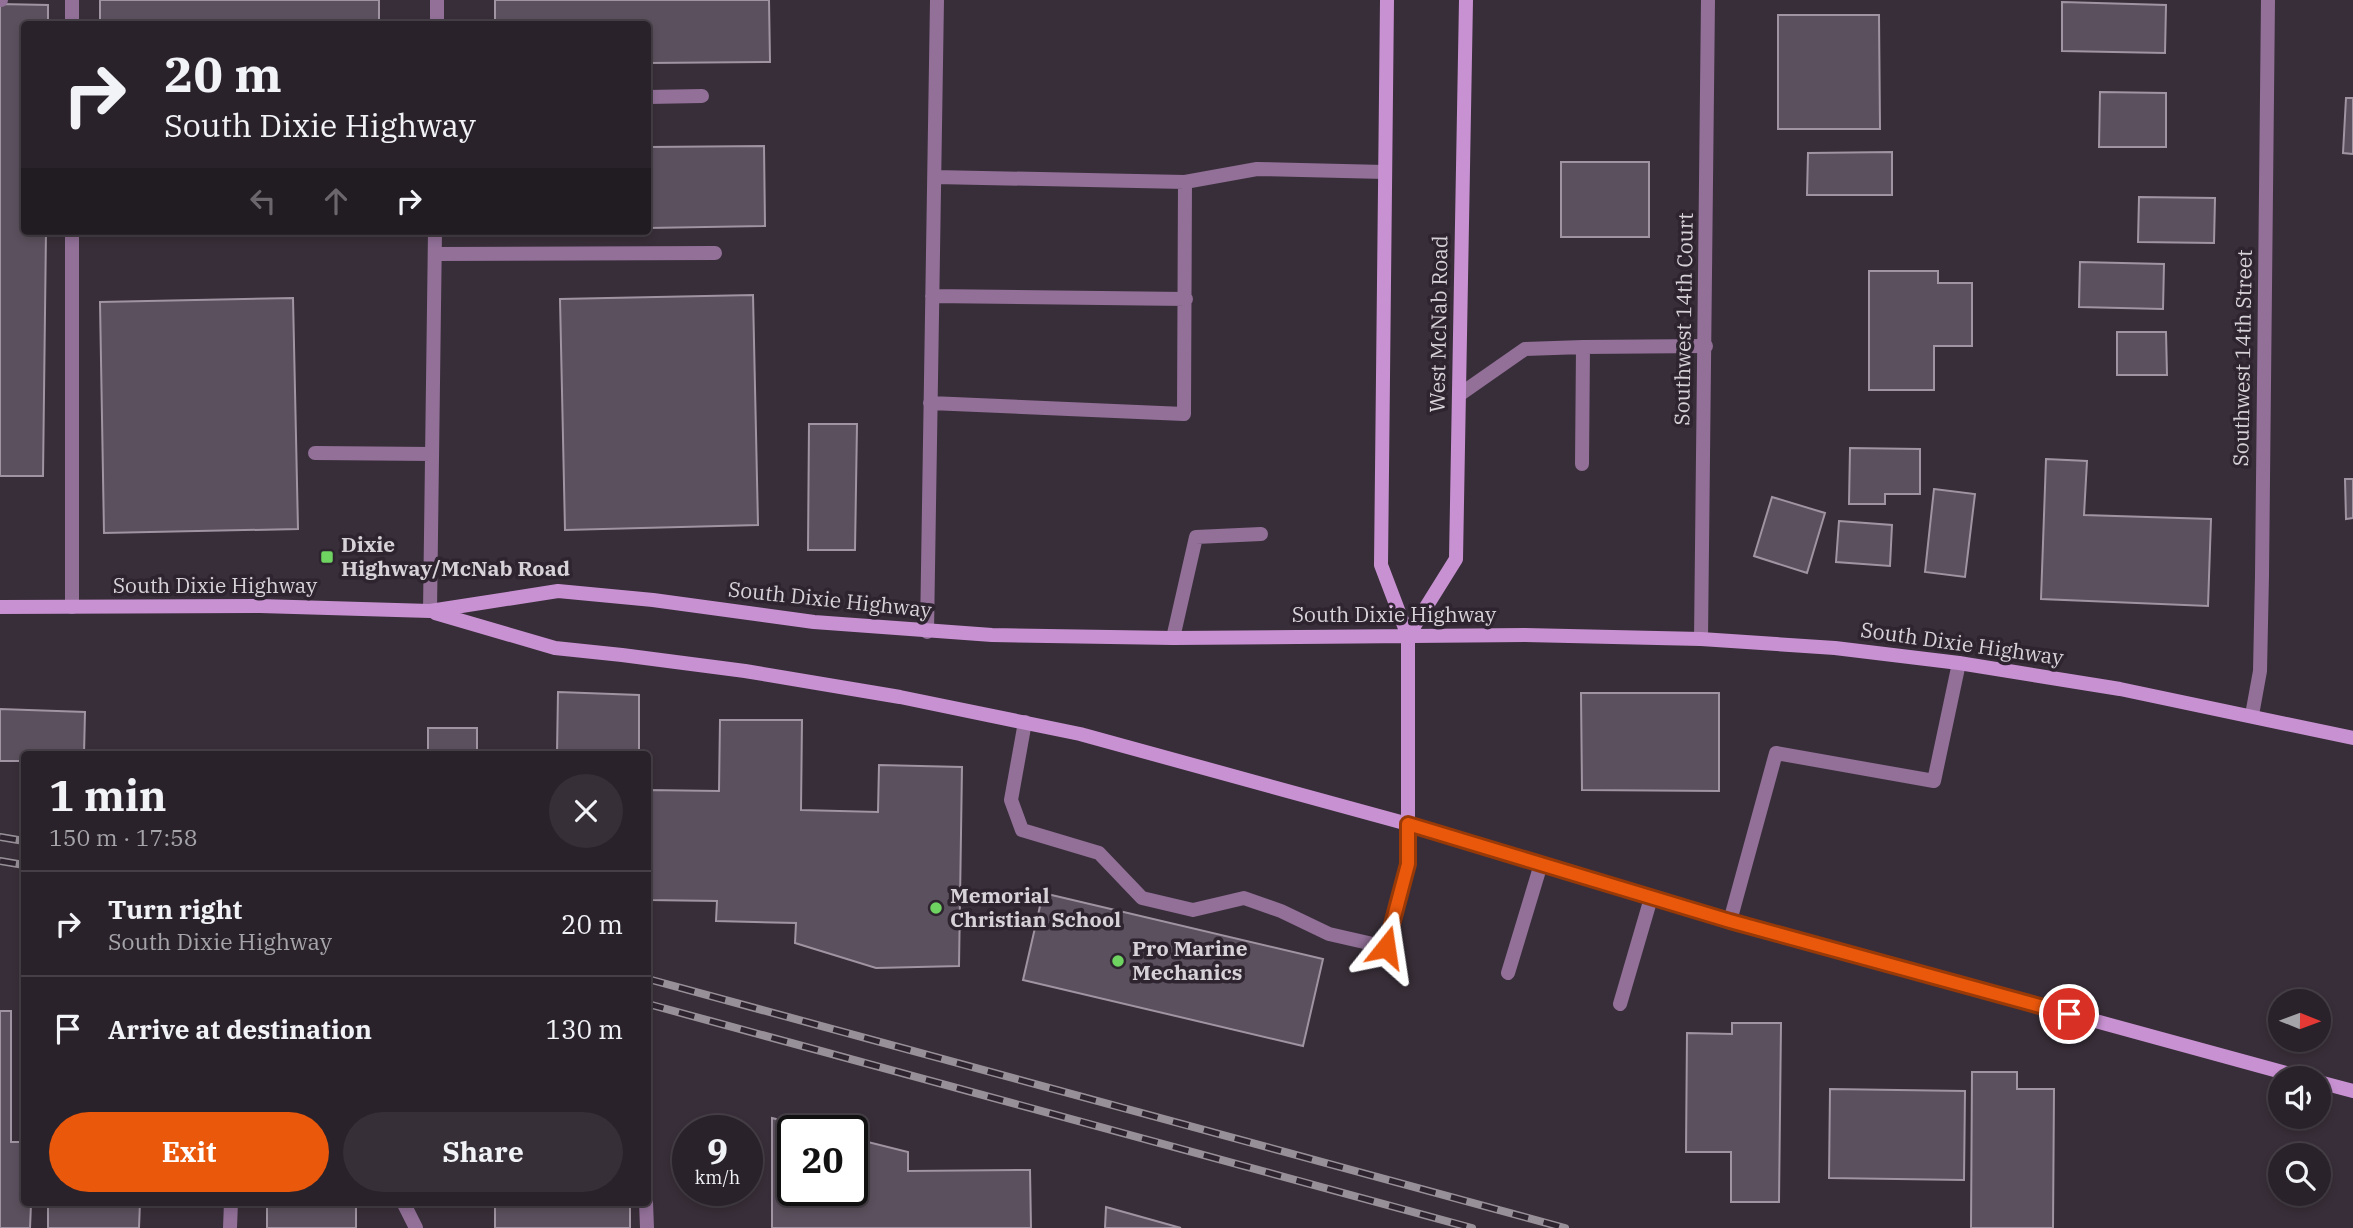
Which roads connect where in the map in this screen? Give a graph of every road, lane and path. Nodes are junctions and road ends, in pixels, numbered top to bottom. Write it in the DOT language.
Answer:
graph roads {
  1 [pos="72,0"];
  2 [pos="437,0"];
  3 [pos="937,0"];
  4 [pos="1387,0"];
  5 [pos="1465,0"];
  6 [pos="1708,0"];
  7 [pos="2268,0"];
  8 [pos="72,21"];
  9 [pos="437,21"];
  10 [pos="702,96"];
  11 [pos="651,97"];
  12 [pos="1385,172"];
  13 [pos="935,177"];
  14 [pos="1185,182"];
  15 [pos="72,235"];
  16 [pos="435,235"];
  17 [pos="715,253"];
  18 [pos="435,254"];
  19 [pos="932,296"];
  20 [pos="1186,299"];
  21 [pos="1583,346"];
  22 [pos="1706,346"];
  23 [pos="1459,395"];
  24 [pos="930,403"];
  25 [pos="315,453"];
  26 [pos="432,454"];
  27 [pos="1582,464"];
  28 [pos="1261,534"];
  29 [pos="0,607"];
  30 [pos="72,607"];
  31 [pos="430,611"];
  32 [pos="927,632"];
  33 [pos="1408,635"];
  34 [pos="1173,638"];
  35 [pos="1701,639"];
  36 [pos="1959,663"];
  37 [pos="2252,715"];
  38 [pos="1026,722"];
  39 [pos="2353,737"];
  40 [pos="1408,824"];
  41 [pos="1541,864"];
  42 [pos="1651,898"];
  43 [pos="1730,921"];
  44 [pos="1508,973"];
  45 [pos="1620,1004"];
  46 [pos="2268,1068"];
  47 [pos="2331,1085"];
  48 [pos="2353,1091"];
  49 [pos="231,1206"];
  50 [pos="405,1206"];
  51 [pos="646,1206"];
  52 [pos="230,1228"];
  53 [pos="416,1228"];
  54 [pos="647,1228"];
  1 -- 8 [label="street"];
  2 -- 9 [label="street"];
  3 -- 13 [label="street"];
  4 -- 12 [label="main road"];
  5 -- 23 [label="main road, West McNab Road"];
  6 -- 22 [label="street, Southwest 14th Court"];
  7 -- 37 [label="street, Southwest 14th Street"];
  10 -- 11 [label="street"];
  12 -- 14 [label="street"];
  12 -- 33 [label="main road"];
  13 -- 14 [label="street"];
  13 -- 19 [label="street"];
  14 -- 20 [label="street"];
  15 -- 30 [label="street"];
  16 -- 18 [label="street"];
  17 -- 18 [label="street"];
  18 -- 26 [label="street"];
  19 -- 20 [label="street"];
  19 -- 24 [label="street"];
  20 -- 24 [label="street"];
  21 -- 22 [label="street"];
  21 -- 23 [label="street"];
  21 -- 27 [label="street"];
  22 -- 35 [label="street, Southwest 14th Court"];
  23 -- 33 [label="main road, West McNab Road"];
  24 -- 32 [label="street"];
  25 -- 26 [label="street"];
  26 -- 31 [label="street"];
  28 -- 34 [label="street"];
  29 -- 30 [label="main road, South Dixie Highway"];
  30 -- 31 [label="main road, South Dixie Highway"];
  31 -- 32 [label="main road, South Dixie Highway"];
  31 -- 38 [label="main road, South Dixie Highway"];
  32 -- 34 [label="main road, South Dixie Highway"];
  33 -- 34 [label="main road, South Dixie Highway"];
  33 -- 35 [label="main road, South Dixie Highway"];
  33 -- 40 [label="main road"];
  35 -- 36 [label="main road, South Dixie Highway"];
  36 -- 37 [label="main road, South Dixie Highway"];
  36 -- 43 [label="street"];
  37 -- 39 [label="main road, South Dixie Highway"];
  38 -- 40 [label="main road, South Dixie Highway"];
  38 -- 40 [label="street"];
  40 -- 41 [label="main road, South Dixie Highway"];
  41 -- 42 [label="main road, South Dixie Highway"];
  41 -- 44 [label="street"];
  42 -- 43 [label="main road, South Dixie Highway"];
  42 -- 45 [label="street"];
  43 -- 46 [label="main road, South Dixie Highway"];
  47 -- 48 [label="main road"];
  49 -- 52 [label="street"];
  50 -- 53 [label="street"];
  51 -- 54 [label="street"];
}
